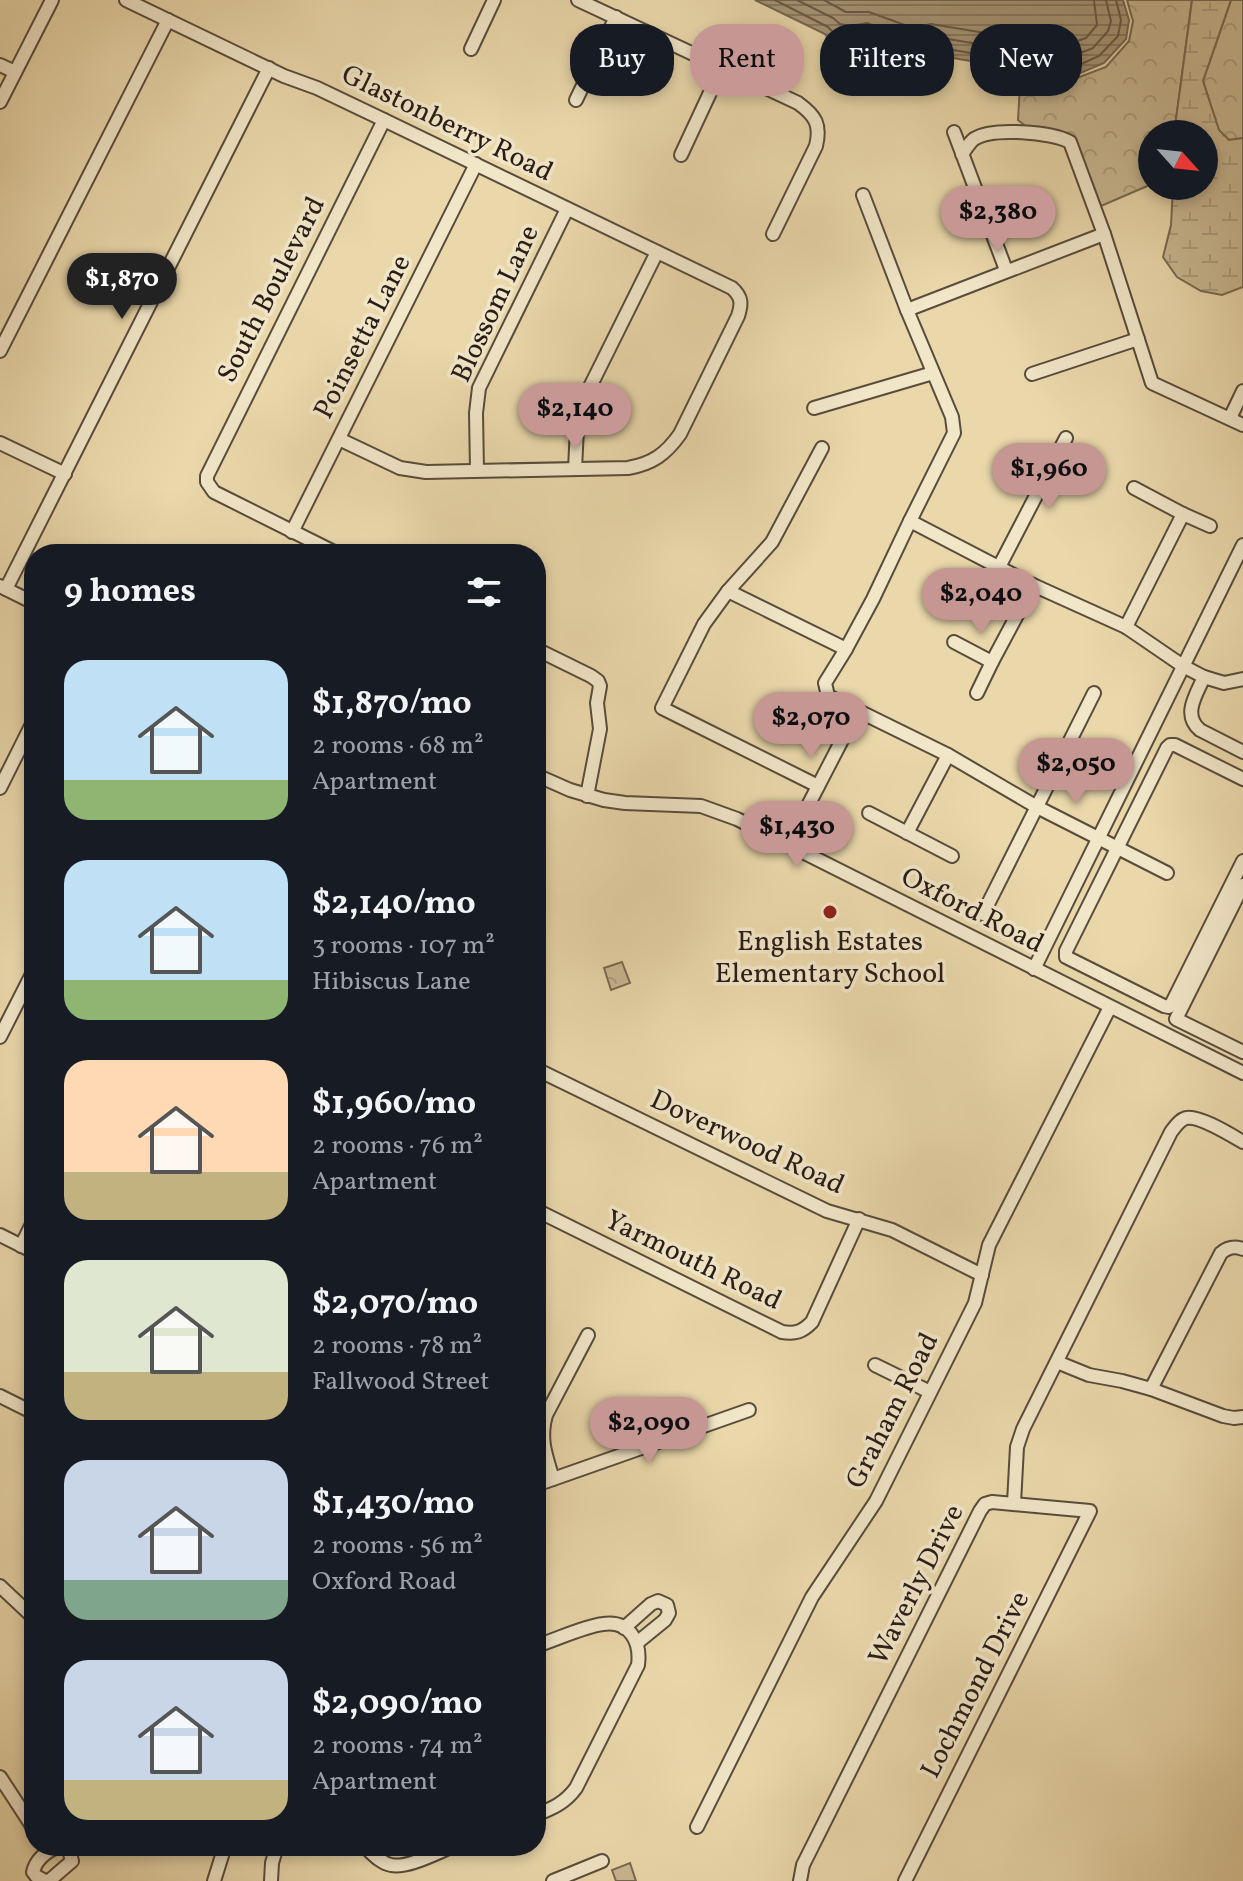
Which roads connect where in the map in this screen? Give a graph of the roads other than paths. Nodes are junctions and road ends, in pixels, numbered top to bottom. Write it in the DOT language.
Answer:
graph roads {
  1 [pos="52,0"];
  2 [pos="126,0"];
  3 [pos="494,0"];
  4 [pos="578,0"];
  5 [pos="616,17"];
  6 [pos="168,20"];
  7 [pos="471,49"];
  8 [pos="690,52"];
  9 [pos="0,65"];
  10 [pos="269,68"];
  11 [pos="15,72"];
  12 [pos="708,96"];
  13 [pos="783,96"];
  14 [pos="576,100"];
  15 [pos="0,102"];
  16 [pos="384,120"];
  17 [pos="954,132"];
  18 [pos="962,154"];
  19 [pos="681,155"];
  20 [pos="476,164"];
  21 [pos="863,195"];
  22 [pos="567,209"];
  23 [pos="773,234"];
  24 [pos="1104,234"];
  25 [pos="657,252"];
  26 [pos="1006,270"];
  27 [pos="907,310"];
  28 [pos="1138,339"];
  29 [pos="0,351"];
  30 [pos="933,373"];
  31 [pos="1032,374"];
  32 [pos="1243,391"];
  33 [pos="814,408"];
  34 [pos="1230,418"];
  35 [pos="1243,425"];
  36 [pos="1066,438"];
  37 [pos="339,439"];
  38 [pos="0,443"];
  39 [pos="822,448"];
  40 [pos="575,469"];
  41 [pos="477,470"];
  42 [pos="65,474"];
  43 [pos="1134,488"];
  44 [pos="1183,514"];
  45 [pos="910,521"];
  46 [pos="1210,526"];
  47 [pos="292,532"];
  48 [pos="27,544"];
  49 [pos="317,544"];
  50 [pos="1243,545"];
  51 [pos="24,549"];
  52 [pos="999,567"];
  53 [pos="1033,585"];
  54 [pos="3,587"];
  55 [pos="728,591"];
  56 [pos="24,598"];
  57 [pos="1126,627"];
  58 [pos="954,642"];
  59 [pos="846,649"];
  60 [pos="546,654"];
  61 [pos="992,662"];
  62 [pos="1183,666"];
  63 [pos="1204,677"];
  64 [pos="1243,679"];
  65 [pos="977,693"];
  66 [pos="1094,693"];
  67 [pos="857,711"];
  68 [pos="24,740"];
  69 [pos="1243,752"];
  70 [pos="948,755"];
  71 [pos="546,779"];
  72 [pos="1243,779"];
  73 [pos="818,786"];
  74 [pos="0,788"];
  75 [pos="587,796"];
  76 [pos="1037,807"];
  77 [pos="869,813"];
  78 [pos="798,825"];
  79 [pos="907,833"];
  80 [pos="1099,837"];
  81 [pos="1117,848"];
  82 [pos="952,856"];
  83 [pos="1243,861"];
  84 [pos="1167,873"];
  85 [pos="1243,885"];
  86 [pos="983,914"];
  87 [pos="1034,969"];
  88 [pos="24,990"];
  89 [pos="1110,1007"];
  90 [pos="1176,1019"];
  91 [pos="1168,1035"];
  92 [pos="0,1037"];
  93 [pos="1243,1052"];
  94 [pos="1243,1073"];
  95 [pos="546,1074"];
  96 [pos="1243,1142"];
  97 [pos="546,1215"];
  98 [pos="859,1219"];
  99 [pos="0,1235"];
  100 [pos="24,1240"];
  101 [pos="21,1246"];
  102 [pos="24,1247"];
  103 [pos="1243,1249"];
  104 [pos="982,1275"];
  105 [pos="588,1335"];
  106 [pos="1057,1362"];
  107 [pos="875,1365"];
  108 [pos="1151,1389"];
  109 [pos="930,1392"];
  110 [pos="0,1396"];
  111 [pos="24,1408"];
  112 [pos="749,1410"];
  113 [pos="546,1415"];
  114 [pos="1243,1417"];
  115 [pos="546,1455"];
  116 [pos="553,1479"];
  117 [pos="546,1481"];
  118 [pos="1014,1503"];
  119 [pos="0,1586"];
  120 [pos="24,1609"];
  121 [pos="624,1628"];
  122 [pos="638,1642"];
  123 [pos="546,1643"];
  124 [pos="0,1777"];
  125 [pos="546,1811"];
  126 [pos="24,1814"];
  127 [pos="697,1827"];
  128 [pos="43,1856"];
  129 [pos="71,1856"];
  130 [pos="222,1856"];
  131 [pos="274,1856"];
  132 [pos="376,1856"];
  133 [pos="428,1856"];
  134 [pos="602,1861"];
  135 [pos="45,1881"];
  136 [pos="214,1881"];
  137 [pos="271,1881"];
  138 [pos="553,1881"];
  139 [pos="800,1881"];
  140 [pos="905,1881"];
  1 -- 11 [label="street"];
  2 -- 6 [label="street, Glastonberry Road"];
  3 -- 7 [label="street"];
  4 -- 5 [label="street"];
  5 -- 8 [label="street"];
  5 -- 14 [label="street"];
  6 -- 10 [label="street, Glastonberry Road"];
  6 -- 29 [label="street"];
  9 -- 11 [label="street"];
  10 -- 16 [label="street, Glastonberry Road"];
  10 -- 42 [label="street"];
  11 -- 15 [label="street"];
  12 -- 19 [label="street"];
  13 -- 23 [label="street"];
  16 -- 20 [label="street, Glastonberry Road"];
  16 -- 47 [label="street, South Boulevard"];
  17 -- 18 [label="street"];
  18 -- 24 [label="street"];
  18 -- 26 [label="street"];
  20 -- 22 [label="street, Glastonberry Road"];
  20 -- 37 [label="street, Poinsetta Lane"];
  21 -- 27 [label="street"];
  22 -- 25 [label="street, Glastonberry Road"];
  22 -- 41 [label="street, Blossom Lane"];
  24 -- 26 [label="street"];
  24 -- 28 [label="street"];
  25 -- 40 [label="street"];
  25 -- 40 [label="street, Glastonberry Road"];
  26 -- 27 [label="street"];
  27 -- 30 [label="street"];
  28 -- 31 [label="street"];
  28 -- 34 [label="street"];
  30 -- 33 [label="street"];
  30 -- 45 [label="street"];
  32 -- 34 [label="street"];
  34 -- 35 [label="street"];
  36 -- 52 [label="street"];
  37 -- 41 [label="street"];
  37 -- 47 [label="street, Poinsetta Lane"];
  38 -- 42 [label="street"];
  39 -- 55 [label="street"];
  40 -- 41 [label="street"];
  42 -- 48 [label="street"];
  43 -- 44 [label="street"];
  44 -- 46 [label="street"];
  44 -- 57 [label="street"];
  45 -- 52 [label="street"];
  45 -- 59 [label="street"];
  47 -- 49 [label="street"];
  50 -- 62 [label="street"];
  51 -- 54 [label="street"];
  52 -- 53 [label="street"];
  53 -- 57 [label="street"];
  53 -- 61 [label="street"];
  54 -- 56 [label="street"];
  55 -- 59 [label="street"];
  55 -- 73 [label="street"];
  57 -- 62 [label="street"];
  58 -- 61 [label="street"];
  59 -- 67 [label="street"];
  60 -- 75 [label="street"];
  61 -- 65 [label="street"];
  62 -- 63 [label="street"];
  62 -- 80 [label="street"];
  63 -- 64 [label="street"];
  63 -- 69 [label="street"];
  66 -- 76 [label="street"];
  67 -- 70 [label="street"];
  67 -- 73 [label="street"];
  68 -- 74 [label="street"];
  70 -- 76 [label="street"];
  70 -- 79 [label="street"];
  71 -- 75 [label="street, Oxford Road"];
  72 -- 81 [label="street"];
  73 -- 78 [label="street"];
  75 -- 87 [label="street, Oxford Road"];
  76 -- 80 [label="street"];
  76 -- 86 [label="street"];
  77 -- 79 [label="street"];
  79 -- 82 [label="street"];
  80 -- 81 [label="street"];
  80 -- 87 [label="street"];
  81 -- 83 [label="street"];
  81 -- 84 [label="street"];
  85 -- 90 [label="street"];
  87 -- 89 [label="street, Oxford Road"];
  88 -- 92 [label="street"];
  89 -- 91 [label="street, Oxford Road"];
  89 -- 104 [label="street, Graham Road"];
  90 -- 91 [label="street"];
  90 -- 93 [label="street"];
  91 -- 94 [label="street, Oxford Road"];
  95 -- 98 [label="street, Doverwood Road"];
  96 -- 106 [label="street"];
  97 -- 98 [label="street, Yarmouth Road"];
  98 -- 104 [label="street, Doverwood Road"];
  99 -- 101 [label="street"];
  100 -- 101 [label="street"];
  101 -- 102 [label="street"];
  103 -- 108 [label="street"];
  104 -- 109 [label="street, Graham Road"];
  105 -- 113 [label="street"];
  106 -- 108 [label="street"];
  106 -- 118 [label="street"];
  107 -- 109 [label="street"];
  108 -- 114 [label="street"];
  109 -- 127 [label="street, Graham Road"];
  110 -- 111 [label="street"];
  112 -- 116 [label="street"];
  115 -- 116 [label="street"];
  116 -- 117 [label="street"];
  118 -- 139 [label="street, Waverly Drive"];
  118 -- 140 [label="street, Lochmond Drive"];
  119 -- 120 [label="street"];
  121 -- 122 [label="street"];
  121 -- 122 [label="street"];
  121 -- 123 [label="street"];
  122 -- 125 [label="street"];
  124 -- 126 [label="street"];
  128 -- 135 [label="street"];
  129 -- 135 [label="street"];
  130 -- 136 [label="street"];
  131 -- 137 [label="street"];
  132 -- 133 [label="street"];
  134 -- 138 [label="street"];
}
